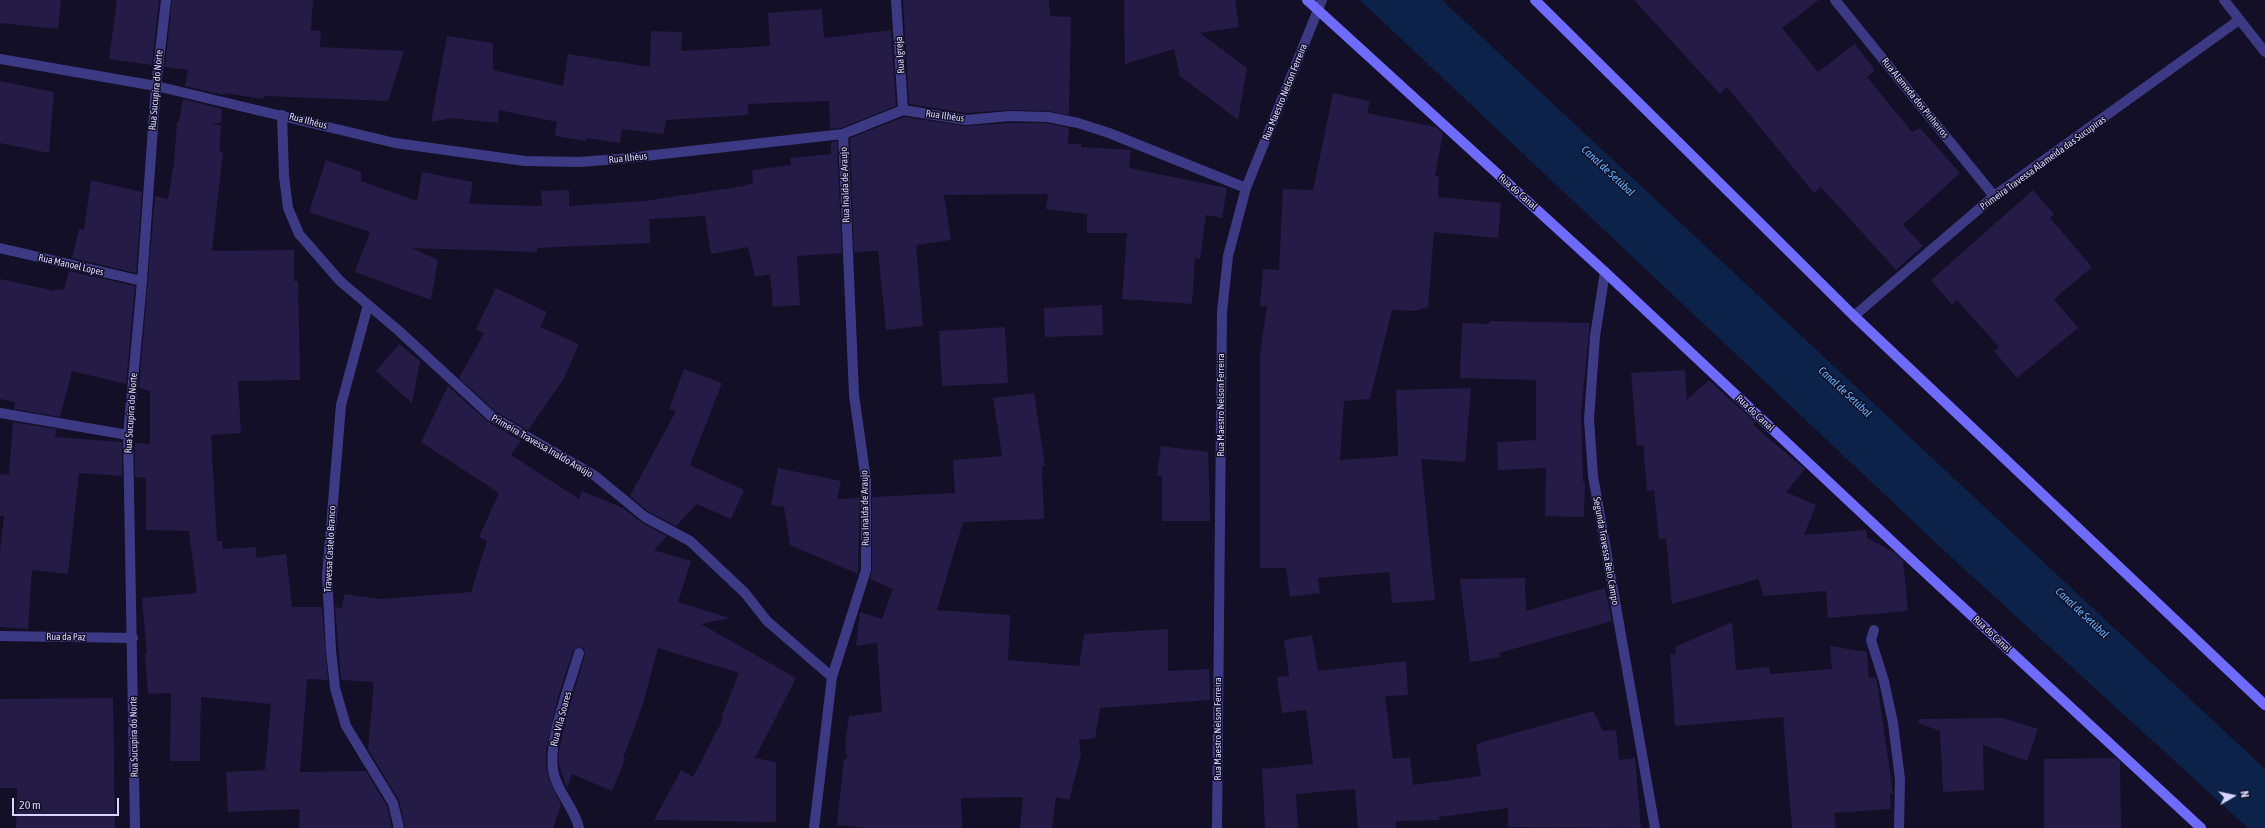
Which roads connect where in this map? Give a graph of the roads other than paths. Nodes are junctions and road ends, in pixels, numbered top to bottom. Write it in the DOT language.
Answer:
graph roads {
  1 [pos="166,0"];
  2 [pos="896,0"];
  3 [pos="1307,0"];
  4 [pos="1322,0"];
  5 [pos="1535,0"];
  6 [pos="1835,0"];
  7 [pos="2224,0"];
  8 [pos="1318,10"];
  9 [pos="2239,20"];
  10 [pos="2265,52"];
  11 [pos="0,60"];
  12 [pos="156,86"];
  13 [pos="903,110"];
  14 [pos="282,115"];
  15 [pos="843,134"];
  16 [pos="1246,188"];
  17 [pos="1994,196"];
  18 [pos="0,248"];
  19 [pos="1605,272"];
  20 [pos="142,281"];
  21 [pos="368,305"];
  22 [pos="1854,316"];
  23 [pos="0,413"];
  24 [pos="128,435"];
  25 [pos="1874,630"];
  26 [pos="0,636"];
  27 [pos="133,638"];
  28 [pos="579,653"];
  29 [pos="832,677"];
  30 [pos="2265,705"];
  31 [pos="135,828"];
  32 [pos="398,828"];
  33 [pos="579,828"];
  34 [pos="814,828"];
  35 [pos="1217,828"];
  36 [pos="1655,828"];
  37 [pos="1899,828"];
  38 [pos="2201,828"];
  1 -- 12 [label="street, Rua Sucupira do Norte"];
  2 -- 13 [label="street, Rua Igreja"];
  3 -- 8 [label="street, Rua do Canal"];
  4 -- 8 [label="street, Rua Maestro Nelson Ferreira"];
  5 -- 22 [label="street"];
  6 -- 17 [label="street, Rua Alameda dos Pinheiros"];
  7 -- 9 [label="street"];
  8 -- 16 [label="street, Rua Maestro Nelson Ferreira"];
  8 -- 19 [label="street, Rua do Canal"];
  9 -- 10 [label="street"];
  9 -- 17 [label="street, Primeira Travessa Alameida das Sucupiras"];
  11 -- 12 [label="street, Rua Ilhéus"];
  12 -- 14 [label="street, Rua Ilhéus"];
  12 -- 20 [label="street, Rua Sucupira do Norte"];
  13 -- 15 [label="street, Rua Ilhéus"];
  13 -- 16 [label="street, Rua Ilhéus"];
  14 -- 15 [label="street, Rua Ilhéus"];
  14 -- 21 [label="street, Primeira Travessa Inaldo Araújo"];
  15 -- 29 [label="street, Rua Inalda de Araujo"];
  16 -- 35 [label="street, Rua Maestro Nelson Ferreira"];
  17 -- 22 [label="street, Primeira Travessa Alameida das Sucupiras"];
  18 -- 20 [label="street, Rua Manoel Lopes"];
  19 -- 36 [label="street, Segunda Travessa Belo Campo"];
  19 -- 38 [label="street, Rua do Canal"];
  20 -- 24 [label="street, Rua Sucupira do Norte"];
  21 -- 29 [label="street, Primeira Travessa Inaldo Araújo"];
  21 -- 32 [label="street, Travessa Castelo Branco"];
  22 -- 30 [label="street"];
  23 -- 24 [label="street"];
  24 -- 27 [label="street, Rua Sucupira do Norte"];
  25 -- 37 [label="street"];
  26 -- 27 [label="street, Rua da Paz"];
  27 -- 31 [label="street, Rua Sucupira do Norte"];
  28 -- 33 [label="street, Rua Vila Soares"];
  29 -- 34 [label="street, Rua Inalda de Araujo"];
}
